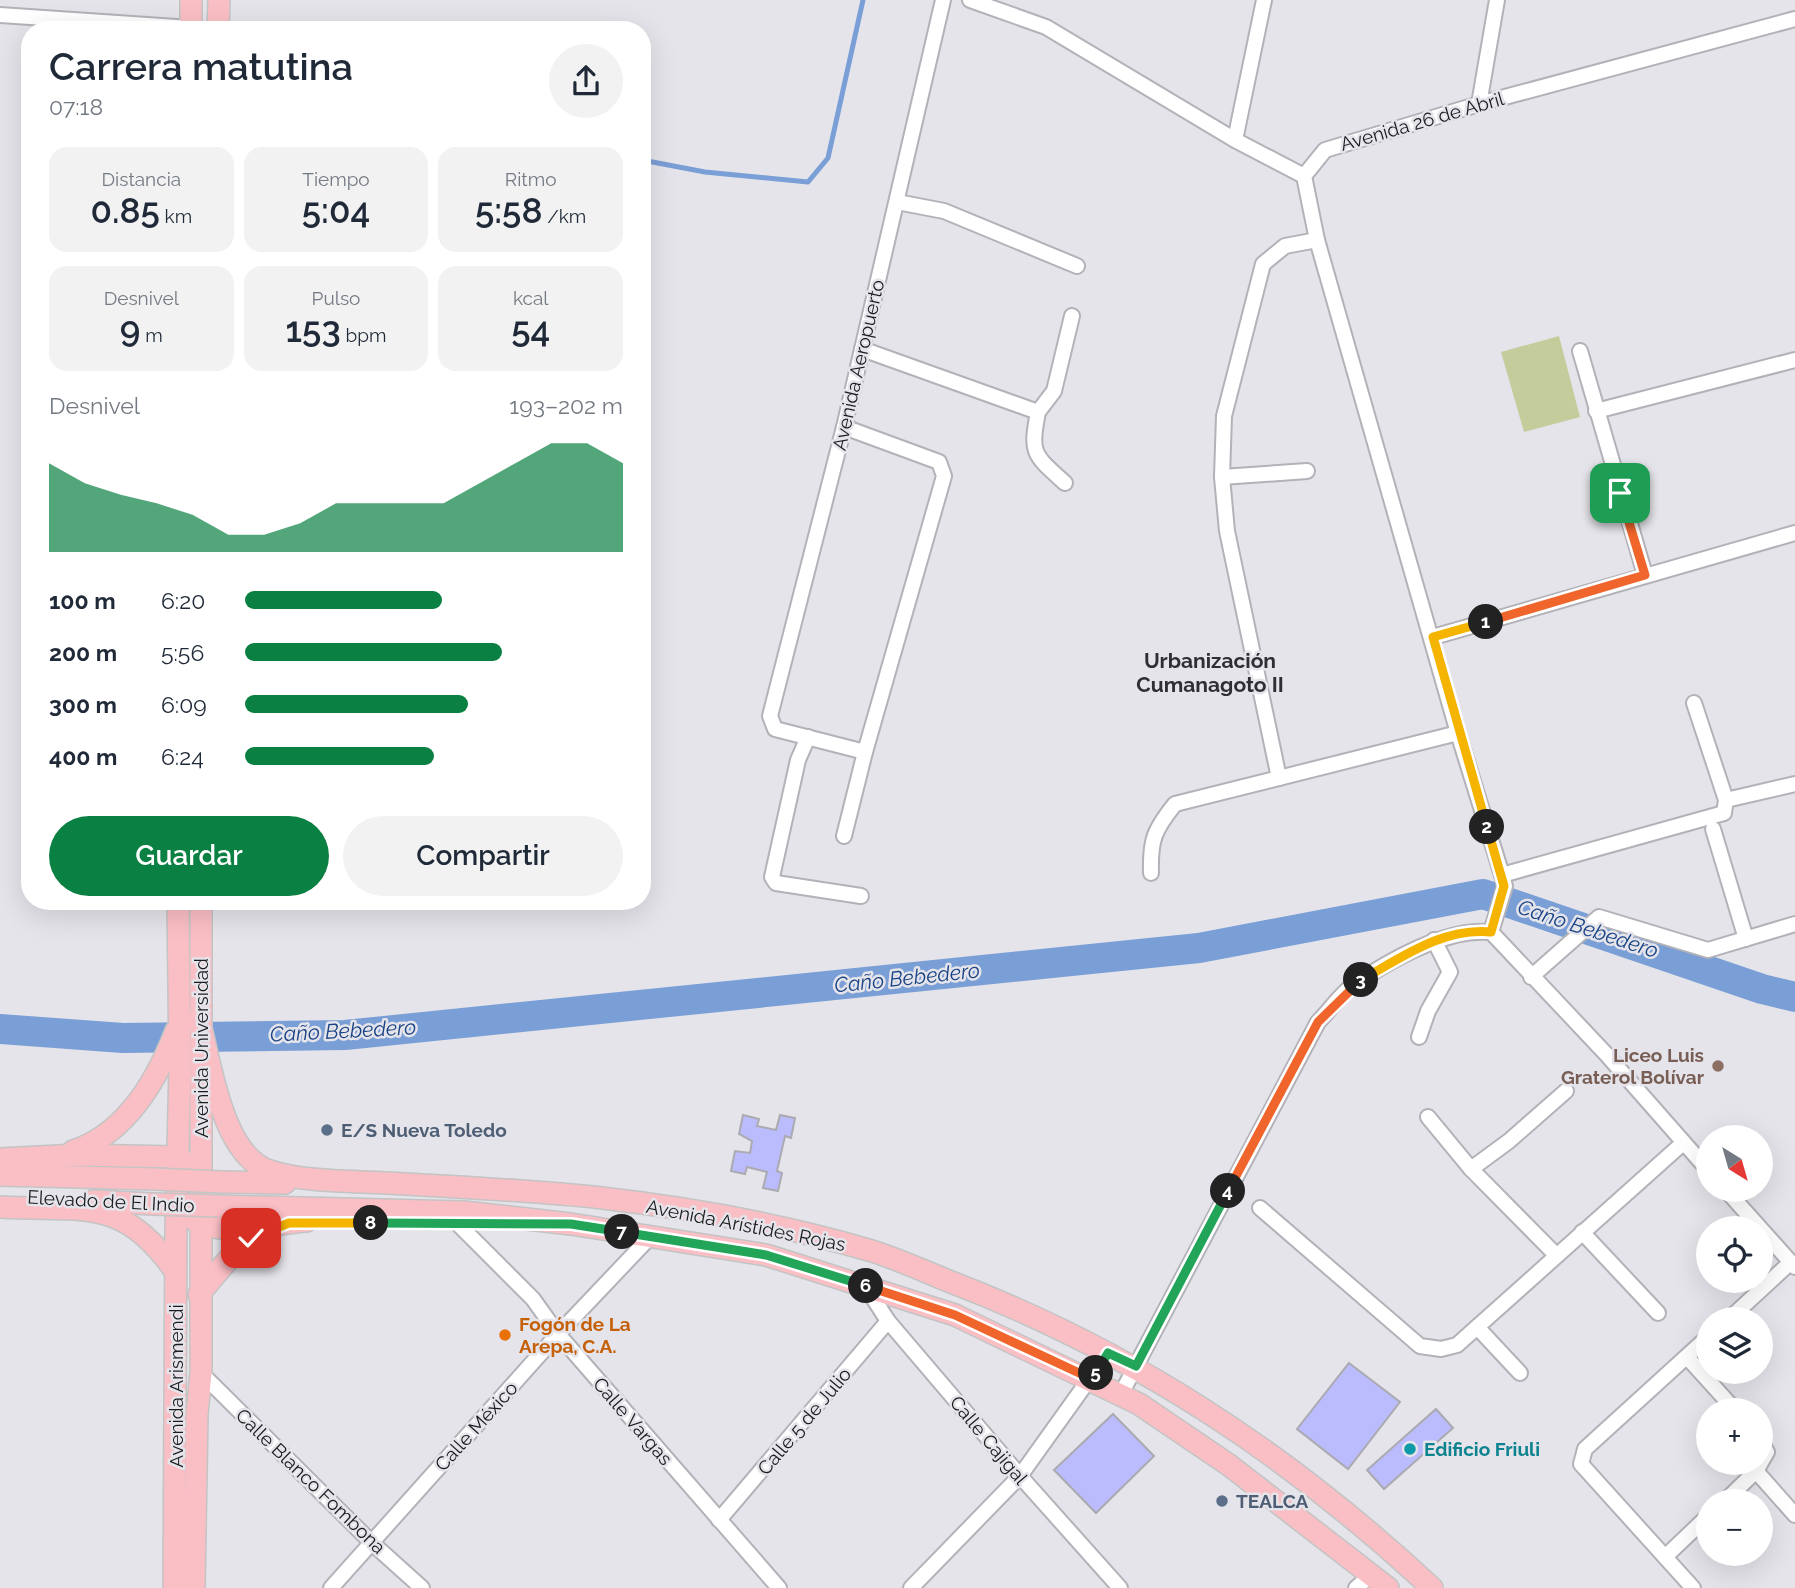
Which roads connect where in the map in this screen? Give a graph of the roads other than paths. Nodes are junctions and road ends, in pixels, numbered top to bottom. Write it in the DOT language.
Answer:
graph roads {
  1 [pos="191,0"];
  2 [pos="219,0"];
  3 [pos="943,0"];
  4 [pos="970,0"];
  5 [pos="1264,0"];
  6 [pos="1497,0"];
  7 [pos="0,15"];
  8 [pos="1795,19"];
  9 [pos="82,21"];
  10 [pos="191,21"];
  11 [pos="218,21"];
  12 [pos="1479,104"];
  13 [pos="1235,140"];
  14 [pos="1304,176"];
  15 [pos="897,202"];
  16 [pos="1317,240"];
  17 [pos="1077,266"];
  18 [pos="1072,316"];
  19 [pos="862,349"];
  20 [pos="1580,351"];
  21 [pos="1795,360"];
  22 [pos="1596,411"];
  23 [pos="1038,412"];
  24 [pos="844,427"];
  25 [pos="1307,471"];
  26 [pos="1222,477"];
  27 [pos="1065,483"];
  28 [pos="1795,533"];
  29 [pos="1645,575"];
  30 [pos="1433,637"];
  31 [pos="1695,703"];
  32 [pos="1458,733"];
  33 [pos="808,737"];
  34 [pos="865,752"];
  35 [pos="1279,778"];
  36 [pos="1795,783"];
  37 [pos="1726,800"];
  38 [pos="1713,829"];
  39 [pos="845,836"];
  40 [pos="1151,873"];
  41 [pos="1504,881"];
  42 [pos="861,896"];
  43 [pos="179,910"];
  44 [pos="200,910"];
  45 [pos="1795,924"];
  46 [pos="1491,932"];
  47 [pos="1746,939"];
  48 [pos="1434,940"];
  49 [pos="1531,976"];
  50 [pos="189,1022"];
  51 [pos="1419,1037"];
  52 [pos="188,1069"];
  53 [pos="1566,1091"];
  54 [pos="1428,1117"];
  55 [pos="1683,1143"];
  56 [pos="58,1156"];
  57 [pos="178,1157"];
  58 [pos="1696,1157"];
  59 [pos="0,1159"];
  60 [pos="1471,1169"];
  61 [pos="0,1175"];
  62 [pos="179,1184"];
  63 [pos="424,1185"];
  64 [pos="0,1196"];
  65 [pos="209,1200"];
  66 [pos="1737,1202"];
  67 [pos="0,1207"];
  68 [pos="1260,1208"];
  69 [pos="289,1223"];
  70 [pos="571,1224"];
  71 [pos="459,1225"];
  72 [pos="201,1226"];
  73 [pos="1582,1232"];
  74 [pos="652,1236"];
  75 [pos="1556,1255"];
  76 [pos="1793,1264"];
  77 [pos="176,1271"];
  78 [pos="865,1286"];
  79 [pos="199,1294"];
  80 [pos="1743,1307"];
  81 [pos="1658,1313"];
  82 [pos="888,1321"];
  83 [pos="1477,1327"];
  84 [pos="558,1334"];
  85 [pos="1696,1349"];
  86 [pos="1108,1353"];
  87 [pos="1687,1357"];
  88 [pos="1136,1366"];
  89 [pos="201,1373"];
  90 [pos="1520,1373"];
  91 [pos="1092,1379"];
  92 [pos="1121,1394"];
  93 [pos="1724,1398"];
  94 [pos="1752,1475"];
  95 [pos="1760,1475"];
  96 [pos="1020,1476"];
  97 [pos="1737,1489"];
  98 [pos="1795,1515"];
  99 [pos="719,1520"];
  100 [pos="1696,1527"];
  101 [pos="372,1543"];
  102 [pos="1665,1557"];
  103 [pos="1381,1581"];
  104 [pos="174,1588"];
  105 [pos="194,1588"];
  106 [pos="331,1588"];
  107 [pos="422,1588"];
  108 [pos="779,1588"];
  109 [pos="911,1588"];
  110 [pos="1120,1588"];
  111 [pos="1356,1588"];
  112 [pos="1432,1588"];
  113 [pos="1693,1588"];
  1 -- 10 [label="main road"];
  2 -- 11 [label="main road"];
  3 -- 15 [label="street, Avenida Aeropuerto"];
  4 -- 13 [label="street"];
  5 -- 13 [label="street"];
  6 -- 12 [label="street"];
  7 -- 9 [label="street"];
  8 -- 12 [label="street, Avenida 26 de Abril"];
  12 -- 14 [label="street, Avenida 26 de Abril"];
  13 -- 14 [label="street"];
  14 -- 16 [label="street"];
  15 -- 17 [label="street"];
  15 -- 19 [label="street, Avenida Aeropuerto"];
  16 -- 26 [label="street"];
  16 -- 30 [label="street"];
  18 -- 23 [label="street"];
  19 -- 23 [label="street"];
  19 -- 24 [label="street, Avenida Aeropuerto"];
  20 -- 22 [label="street"];
  21 -- 22 [label="street"];
  22 -- 29 [label="street"];
  23 -- 27 [label="street"];
  24 -- 33 [label="street, Avenida Aeropuerto"];
  24 -- 34 [label="street"];
  25 -- 26 [label="street"];
  26 -- 35 [label="street"];
  28 -- 29 [label="street"];
  29 -- 30 [label="street"];
  30 -- 32 [label="street"];
  31 -- 37 [label="street"];
  32 -- 35 [label="street"];
  32 -- 41 [label="street"];
  33 -- 34 [label="street"];
  33 -- 42 [label="street"];
  34 -- 39 [label="street"];
  35 -- 40 [label="street"];
  36 -- 37 [label="street"];
  37 -- 41 [label="street"];
  38 -- 47 [label="street"];
  41 -- 46 [label="street"];
  43 -- 50 [label="main road, Avenida Universidad"];
  44 -- 50 [label="main road, Avenida Universidad"];
  45 -- 47 [label="street"];
  46 -- 48 [label="street"];
  46 -- 49 [label="street"];
  47 -- 49 [label="street"];
  48 -- 51 [label="street"];
  48 -- 88 [label="street"];
  49 -- 55 [label="street"];
  50 -- 52 [label="main road, Avenida Universidad"];
  50 -- 52 [label="main road"];
  52 -- 56 [label="main road"];
  52 -- 57 [label="main road, Avenida Universidad"];
  52 -- 63 [label="main road"];
  52 -- 65 [label="main road, Avenida Universidad"];
  53 -- 60 [label="street"];
  54 -- 60 [label="street"];
  55 -- 58 [label="street"];
  55 -- 73 [label="street"];
  56 -- 57 [label="main road"];
  56 -- 59 [label="main road"];
  57 -- 62 [label="main road, Avenida Universidad"];
  57 -- 65 [label="main road"];
  60 -- 75 [label="street"];
  61 -- 63 [label="main road, Elevado de El Indio, bridge"];
  62 -- 72 [label="main road"];
  62 -- 77 [label="main road, Avenida Arismendi"];
  63 -- 86 [label="main road, Avenida Arístides Rojas"];
  64 -- 65 [label="main road, Elevado de El Indio, bridge"];
  65 -- 70 [label="main road, Elevado de El Indio"];
  65 -- 72 [label="main road, Avenida Arismendi"];
  66 -- 76 [label="street"];
  67 -- 77 [label="main road"];
  68 -- 83 [label="street"];
  69 -- 71 [label="main road"];
  69 -- 72 [label="main road"];
  69 -- 79 [label="main road"];
  70 -- 71 [label="main road"];
  70 -- 74 [label="main road, Avenida Arístides Rojas"];
  71 -- 84 [label="street, Calle Vargas"];
  72 -- 79 [label="main road, Avenida Arismendi"];
  73 -- 75 [label="street"];
  73 -- 81 [label="street"];
  74 -- 78 [label="main road, Avenida Arístides Rojas"];
  74 -- 84 [label="street, Calle México"];
  75 -- 83 [label="street"];
  76 -- 80 [label="street"];
  77 -- 104 [label="main road, Avenida Arismendi"];
  78 -- 82 [label="street, Calle Cajigal"];
  78 -- 91 [label="main road, Avenida Arístides Rojas"];
  79 -- 89 [label="main road, Avenida Arismendi"];
  82 -- 96 [label="street, Calle Cajigal"];
  82 -- 99 [label="street, Calle 5 de Julio"];
  83 -- 90 [label="street"];
  84 -- 99 [label="street, Calle Vargas"];
  84 -- 101 [label="street, Calle México"];
  85 -- 87 [label="street"];
  86 -- 88 [label="main road, Avenida Arístides Rojas"];
  86 -- 91 [label="street"];
  87 -- 93 [label="street"];
  87 -- 102 [label="street"];
  88 -- 92 [label="street"];
  88 -- 112 [label="main road, Avenida Arístides Rojas"];
  89 -- 101 [label="street, Calle Blanco Fombona"];
  89 -- 105 [label="main road, Avenida Arismendi"];
  91 -- 92 [label="main road, Avenida Arístides Rojas"];
  91 -- 96 [label="street"];
  92 -- 103 [label="main road, Avenida Arístides Rojas"];
  94 -- 97 [label="street"];
  95 -- 98 [label="street"];
  96 -- 109 [label="street"];
  96 -- 110 [label="street, Calle Cajigal"];
  99 -- 108 [label="street, Calle Vargas"];
  100 -- 102 [label="street"];
  101 -- 106 [label="street, Calle México"];
  101 -- 107 [label="street, Calle Blanco Fombona"];
  102 -- 113 [label="street"];
  103 -- 111 [label="street"];
}
